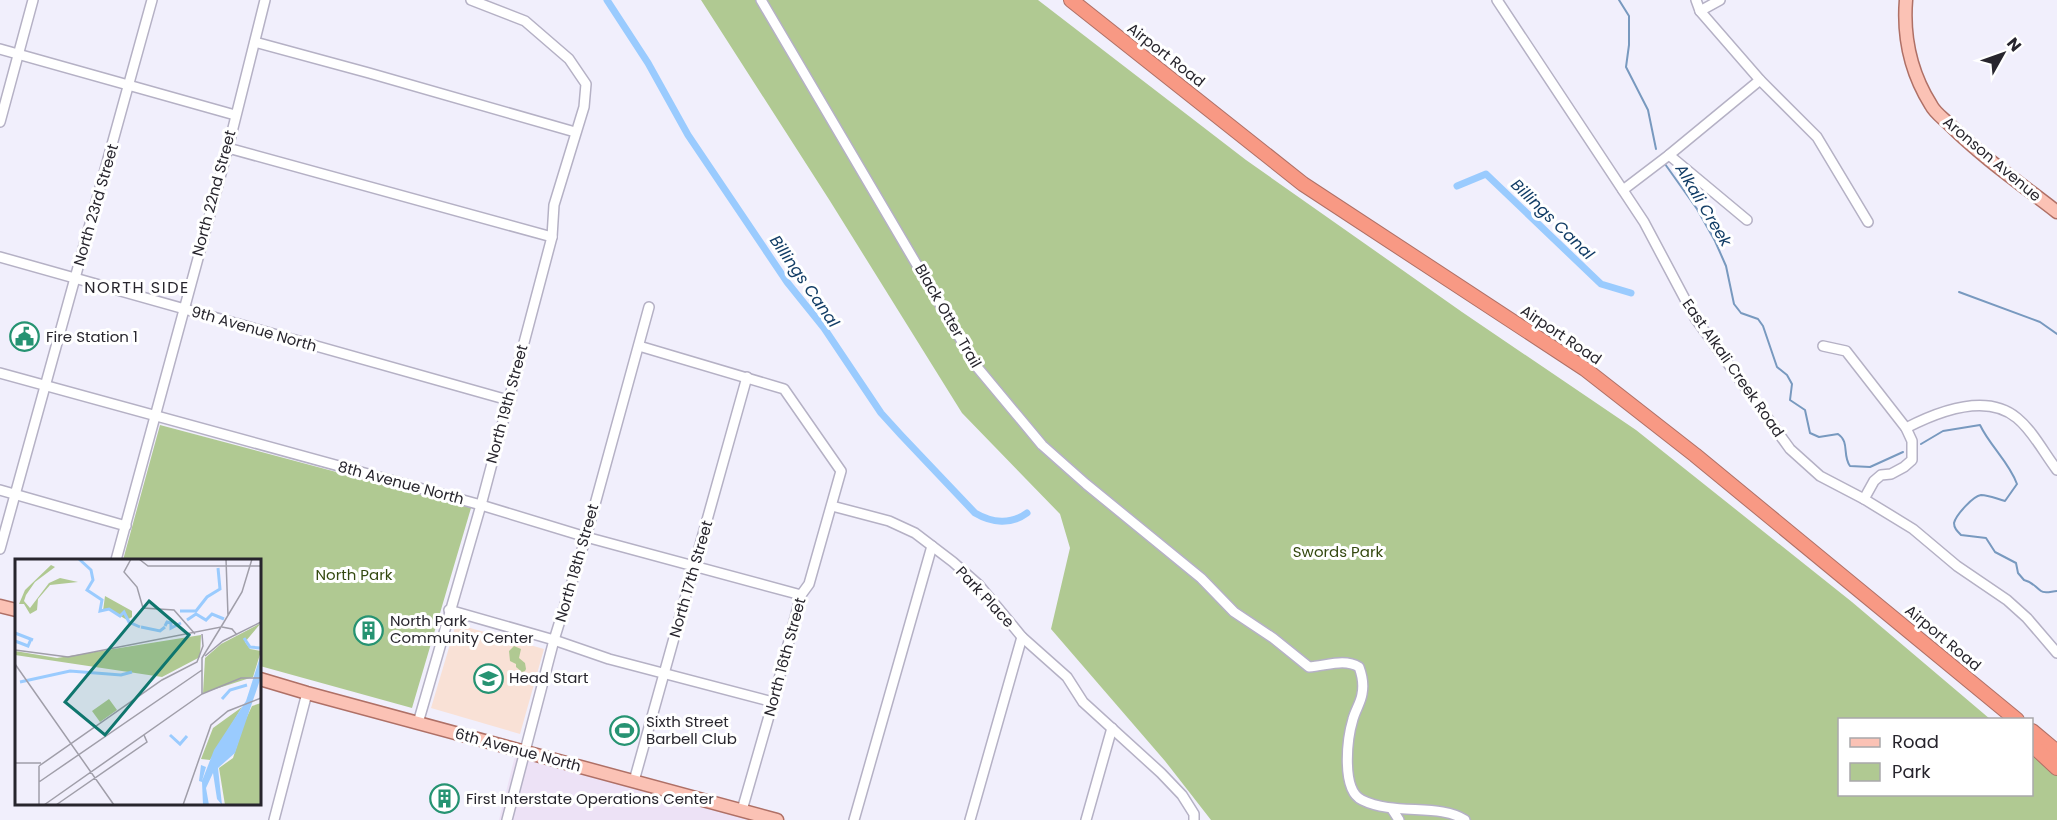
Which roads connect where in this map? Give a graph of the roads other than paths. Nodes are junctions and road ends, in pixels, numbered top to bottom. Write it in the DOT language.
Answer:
graph roads {
  1 [pos="33,0"];
  2 [pos="152,0"];
  3 [pos="265,0"];
  4 [pos="471,0"];
  5 [pos="761,0"];
  6 [pos="1071,0"];
  7 [pos="1497,0"];
  8 [pos="1696,0"];
  9 [pos="1720,0"];
  10 [pos="1906,0"];
  11 [pos="1700,11"];
  12 [pos="255,42"];
  13 [pos="0,50"];
  14 [pos="16,55"];
  15 [pos="1760,81"];
  16 [pos="129,85"];
  17 [pos="235,115"];
  18 [pos="0,122"];
  19 [pos="575,132"];
  20 [pos="228,148"];
  21 [pos="1669,155"];
  22 [pos="1623,190"];
  23 [pos="2057,212"];
  24 [pos="1747,220"];
  25 [pos="1868,222"];
  26 [pos="552,237"];
  27 [pos="0,257"];
  28 [pos="75,278"];
  29 [pos="649,307"];
  30 [pos="183,308"];
  31 [pos="639,346"];
  32 [pos="1823,346"];
  33 [pos="0,373"];
  34 [pos="747,377"];
  35 [pos="45,386"];
  36 [pos="508,400"];
  37 [pos="154,417"];
  38 [pos="1906,428"];
  39 [pos="2056,468"];
  40 [pos="0,490"];
  41 [pos="15,494"];
  42 [pos="1864,499"];
  43 [pos="481,505"];
  44 [pos="832,506"];
  45 [pos="126,526"];
  46 [pos="585,537"];
  47 [pos="932,546"];
  48 [pos="0,549"];
  49 [pos="117,559"];
  50 [pos="695,567"];
  51 [pos="801,595"];
  52 [pos="0,606"];
  53 [pos="15,610"];
  54 [pos="449,610"];
  55 [pos="1022,636"];
  56 [pos="554,640"];
  57 [pos="2057,653"];
  58 [pos="665,674"];
  59 [pos="1963,675"];
  60 [pos="261,679"];
  61 [pos="307,693"];
  62 [pos="773,702"];
  63 [pos="2002,718"];
  64 [pos="2015,718"];
  65 [pos="418,723"];
  66 [pos="1112,728"];
  67 [pos="2033,733"];
  68 [pos="2033,747"];
  69 [pos="525,751"];
  70 [pos="2057,752"];
  71 [pos="2057,768"];
  72 [pos="634,781"];
  73 [pos="1392,809"];
  74 [pos="742,810"];
  75 [pos="1433,816"];
  76 [pos="274,820"];
  77 [pos="507,820"];
  78 [pos="777,820"];
  79 [pos="854,820"];
  80 [pos="970,820"];
  81 [pos="1086,820"];
  82 [pos="1194,820"];
  83 [pos="1399,820"];
  84 [pos="1465,820"];
  1 -- 14 [label="street"];
  2 -- 16 [label="street, North 23rd Street"];
  3 -- 12 [label="street, North 22nd Street"];
  4 -- 19 [label="street, North 19th Street"];
  5 -- 73 [label="street, Black Otter Trail"];
  6 -- 59 [label="highway, Airport Road"];
  7 -- 22 [label="street, East Alkali Creek Road"];
  8 -- 11 [label="street"];
  9 -- 11 [label="street"];
  10 -- 23 [label="main road, Aronson Avenue"];
  11 -- 15 [label="street"];
  12 -- 17 [label="street, North 22nd Street"];
  12 -- 19 [label="street"];
  13 -- 14 [label="street"];
  14 -- 16 [label="street"];
  14 -- 18 [label="street"];
  15 -- 21 [label="street"];
  15 -- 25 [label="street"];
  16 -- 17 [label="street"];
  16 -- 28 [label="street, North 23rd Street"];
  17 -- 20 [label="street, North 22nd Street"];
  19 -- 26 [label="street, North 19th Street"];
  20 -- 26 [label="street"];
  20 -- 30 [label="street, North 22nd Street"];
  21 -- 22 [label="street"];
  21 -- 24 [label="street"];
  22 -- 42 [label="street, East Alkali Creek Road"];
  26 -- 36 [label="street, North 19th Street"];
  27 -- 28 [label="street, 9th Avenue North"];
  28 -- 30 [label="street, 9th Avenue North"];
  28 -- 35 [label="street, North 23rd Street"];
  29 -- 31 [label="street, North 18th Street"];
  30 -- 36 [label="street, 9th Avenue North"];
  30 -- 37 [label="street, North 22nd Street"];
  31 -- 34 [label="street"];
  31 -- 46 [label="street, North 18th Street"];
  32 -- 38 [label="street"];
  33 -- 35 [label="street, 8th Avenue North"];
  34 -- 44 [label="street, North 16th Street"];
  34 -- 50 [label="street, North 17th Street"];
  35 -- 37 [label="street, 8th Avenue North"];
  35 -- 41 [label="street, North 23rd Street"];
  36 -- 43 [label="street, North 19th Street"];
  37 -- 43 [label="street, 8th Avenue North"];
  37 -- 45 [label="street, North 22nd Street"];
  38 -- 39 [label="street"];
  38 -- 42 [label="street"];
  40 -- 41 [label="street"];
  41 -- 45 [label="street"];
  41 -- 48 [label="street, North 23rd Street"];
  42 -- 57 [label="street, East Alkali Creek Road"];
  43 -- 46 [label="street, 8th Avenue North"];
  43 -- 54 [label="street, North 19th Street"];
  44 -- 47 [label="street, Park Place"];
  44 -- 51 [label="street, North 16th Street"];
  45 -- 49 [label="street, North 22nd Street"];
  46 -- 50 [label="street, 8th Avenue North"];
  46 -- 56 [label="street, North 18th Street"];
  47 -- 55 [label="street, Park Place"];
  47 -- 79 [label="street"];
  50 -- 51 [label="street, 8th Avenue North"];
  50 -- 58 [label="street, North 17th Street"];
  51 -- 62 [label="street, North 16th Street"];
  52 -- 53 [label="main road"];
  54 -- 56 [label="street"];
  54 -- 65 [label="street, North 19th Street"];
  55 -- 66 [label="street, Park Place"];
  55 -- 80 [label="street"];
  56 -- 58 [label="street"];
  56 -- 69 [label="street, North 18th Street"];
  58 -- 62 [label="street"];
  58 -- 72 [label="street, North 17th Street"];
  59 -- 63 [label="highway"];
  59 -- 64 [label="highway, Airport Road"];
  60 -- 61 [label="main road, 6th Avenue North"];
  61 -- 65 [label="main road, 6th Avenue North"];
  61 -- 76 [label="street"];
  62 -- 74 [label="street, North 16th Street"];
  65 -- 69 [label="main road, 6th Avenue North"];
  66 -- 81 [label="street"];
  66 -- 82 [label="street, Park Place"];
  67 -- 70 [label="highway"];
  68 -- 71 [label="highway"];
  69 -- 72 [label="main road, 6th Avenue North"];
  69 -- 77 [label="street, North 18th Street"];
  72 -- 74 [label="main road, 6th Avenue North"];
  73 -- 75 [label="street"];
  73 -- 83 [label="street"];
  74 -- 78 [label="main road, 6th Avenue North"];
  75 -- 84 [label="street"];
}
